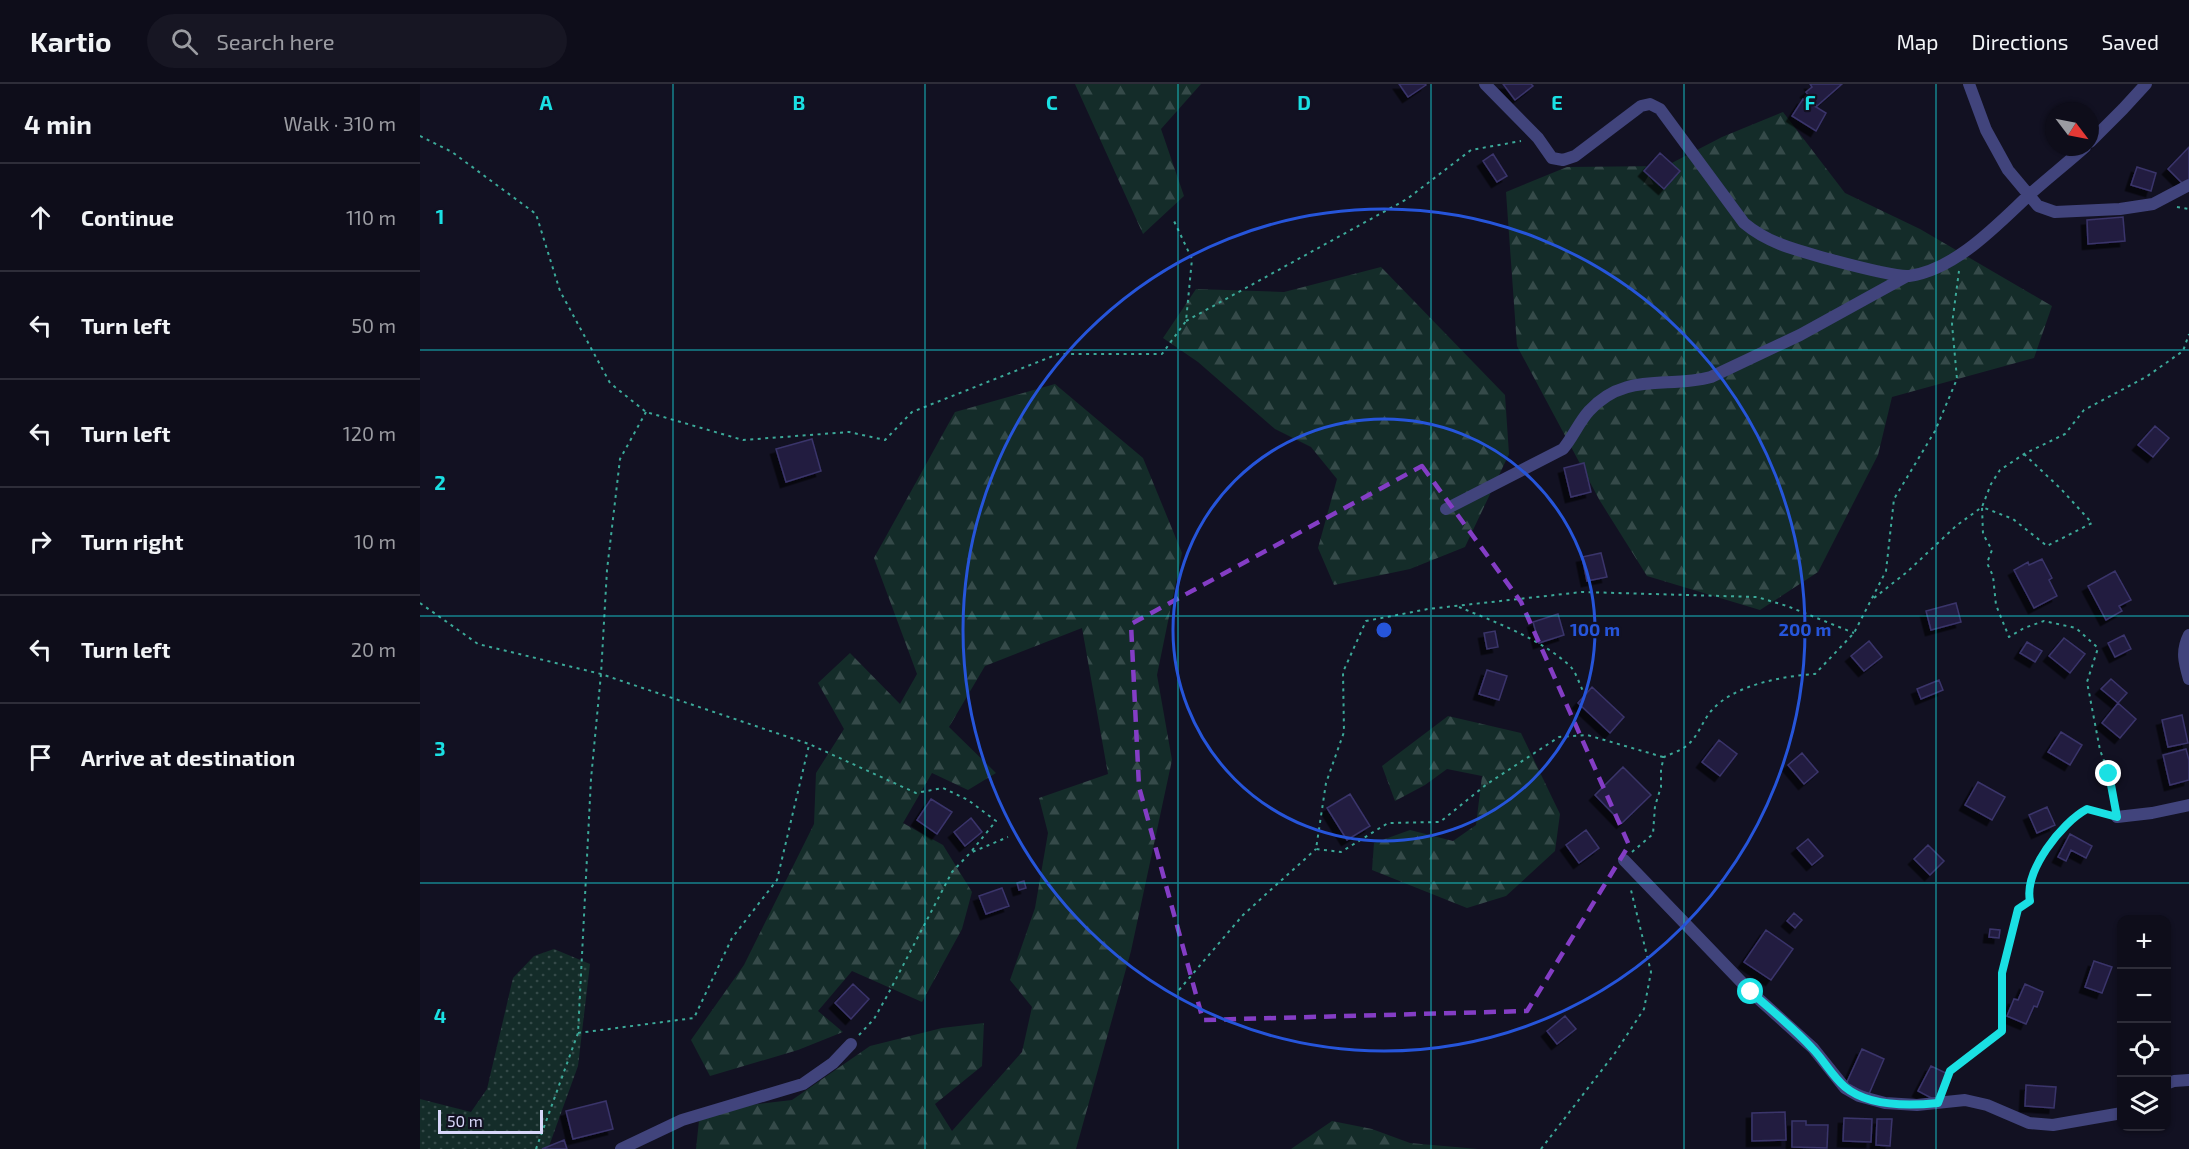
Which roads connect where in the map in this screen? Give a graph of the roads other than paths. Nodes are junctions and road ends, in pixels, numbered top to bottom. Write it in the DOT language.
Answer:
graph roads {
  1 [pos="1485,84"];
  2 [pos="1969,84"];
  3 [pos="2146,84"];
  4 [pos="2099,133"];
  5 [pos="2075,156"];
  6 [pos="2189,185"];
  7 [pos="2029,196"];
  8 [pos="1907,276"];
  9 [pos="1446,509"];
  10 [pos="2189,635"];
  11 [pos="2189,679"];
  12 [pos="2189,805"];
  13 [pos="2117,817"];
  14 [pos="1624,860"];
  15 [pos="851,1044"];
  16 [pos="2189,1080"];
  17 [pos="2171,1082"];
  18 [pos="2117,1114"];
  19 [pos="621,1149"];
  1 -- 8 [label="street"];
  2 -- 7 [label="street"];
  3 -- 4 [label="street"];
  5 -- 7 [label="street"];
  6 -- 7 [label="street"];
  7 -- 8 [label="street"];
  8 -- 9 [label="street"];
  10 -- 11 [label="street"];
  12 -- 13 [label="street"];
  14 -- 18 [label="street"];
  15 -- 19 [label="street"];
  16 -- 17 [label="street"];
}
